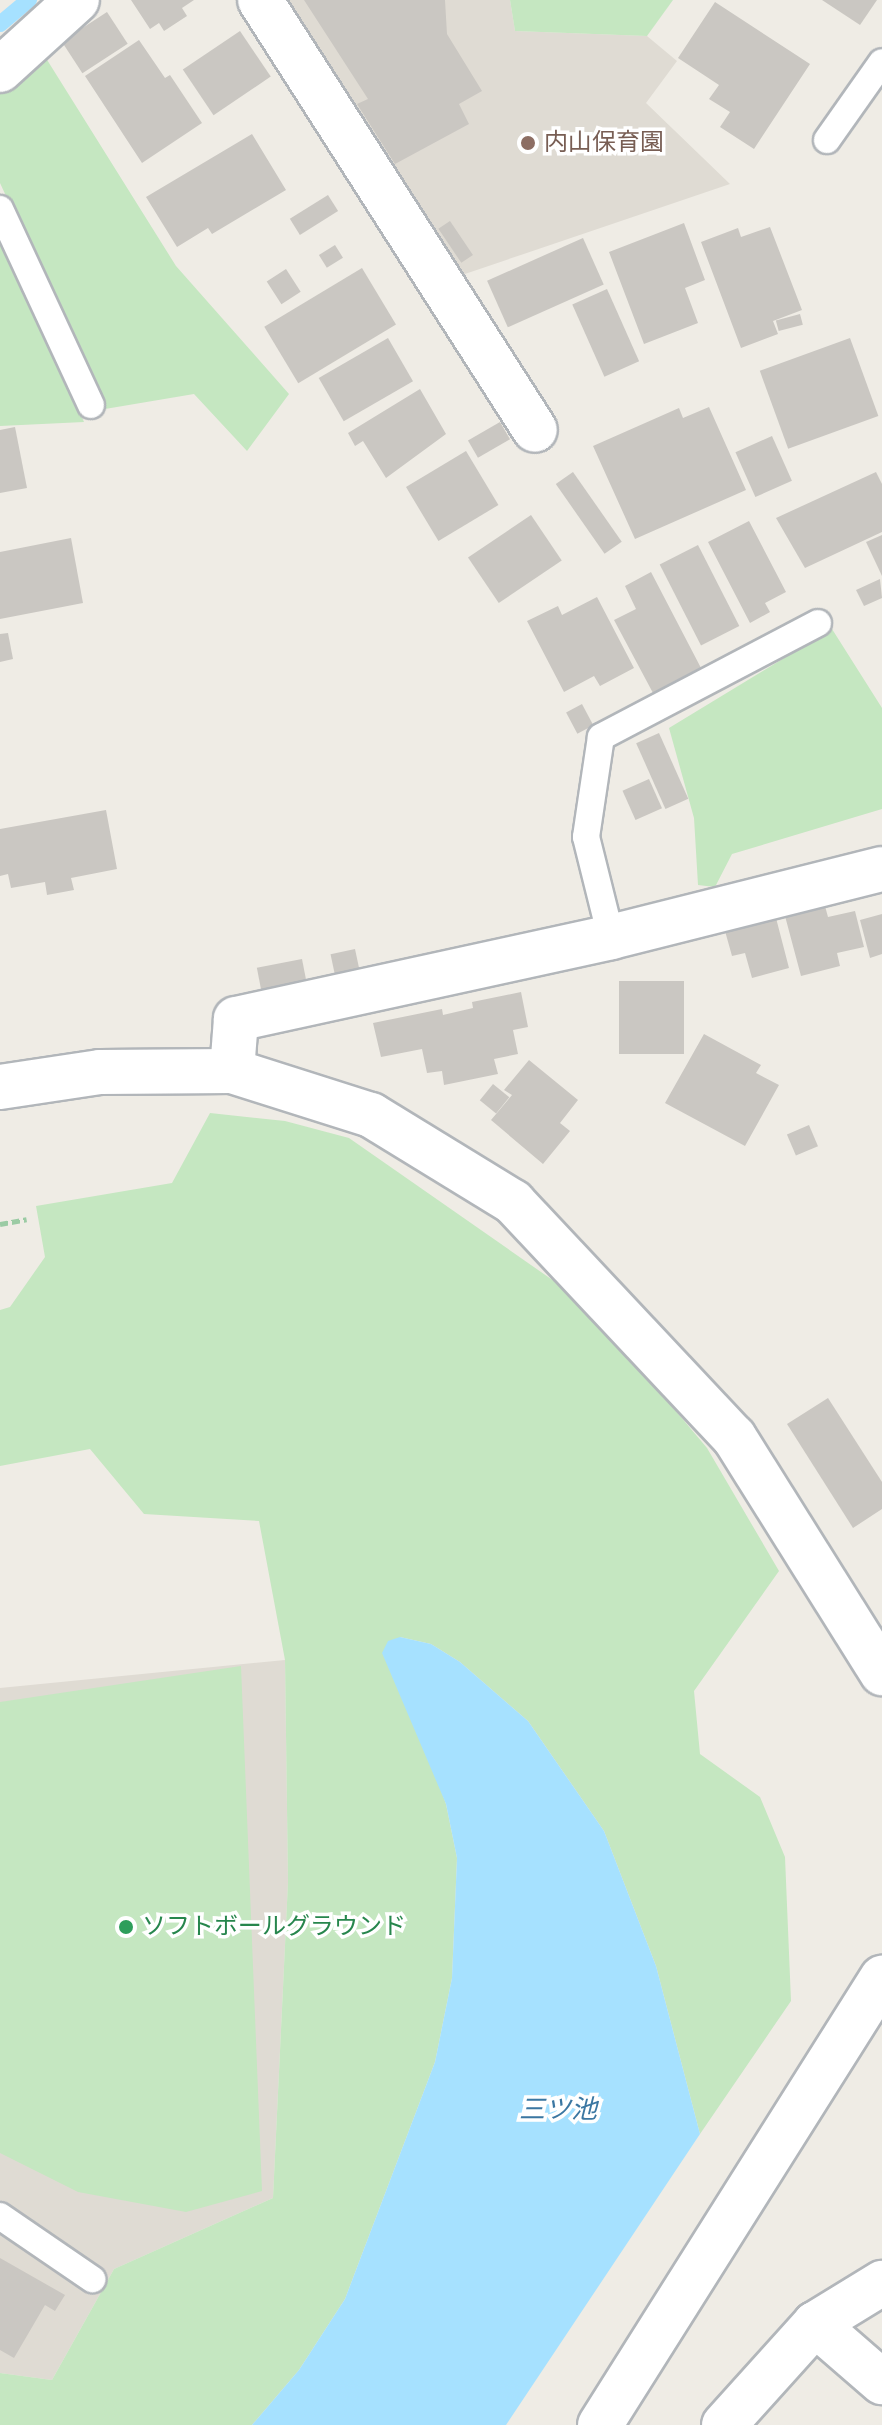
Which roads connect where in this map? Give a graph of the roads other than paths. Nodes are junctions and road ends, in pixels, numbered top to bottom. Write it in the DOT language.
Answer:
graph roads {
  1 [pos="77,0"];
  2 [pos="260,0"];
  3 [pos="882,62"];
  4 [pos="0,70"];
  5 [pos="827,140"];
  6 [pos="0,209"];
  7 [pos="91,405"];
  8 [pos="535,430"];
  9 [pos="818,623"];
  10 [pos="882,869"];
  11 [pos="611,937"];
  12 [pos="232,1071"];
  13 [pos="0,1087"];
  14 [pos="882,1673"];
  15 [pos="882,1978"];
  16 [pos="0,2216"];
  17 [pos="92,2279"];
  18 [pos="882,2283"];
  19 [pos="815,2324"];
  20 [pos="882,2382"];
  21 [pos="600,2425"];
  22 [pos="724,2425"];
  1 -- 4 [label="street"];
  2 -- 8 [label="street"];
  3 -- 5 [label="lane"];
  6 -- 7 [label="lane"];
  9 -- 11 [label="lane"];
  10 -- 11 [label="street"];
  11 -- 12 [label="street"];
  12 -- 13 [label="street"];
  12 -- 14 [label="street"];
  15 -- 21 [label="street"];
  16 -- 17 [label="lane"];
  18 -- 19 [label="street"];
  19 -- 20 [label="street"];
  19 -- 22 [label="street"];
}
